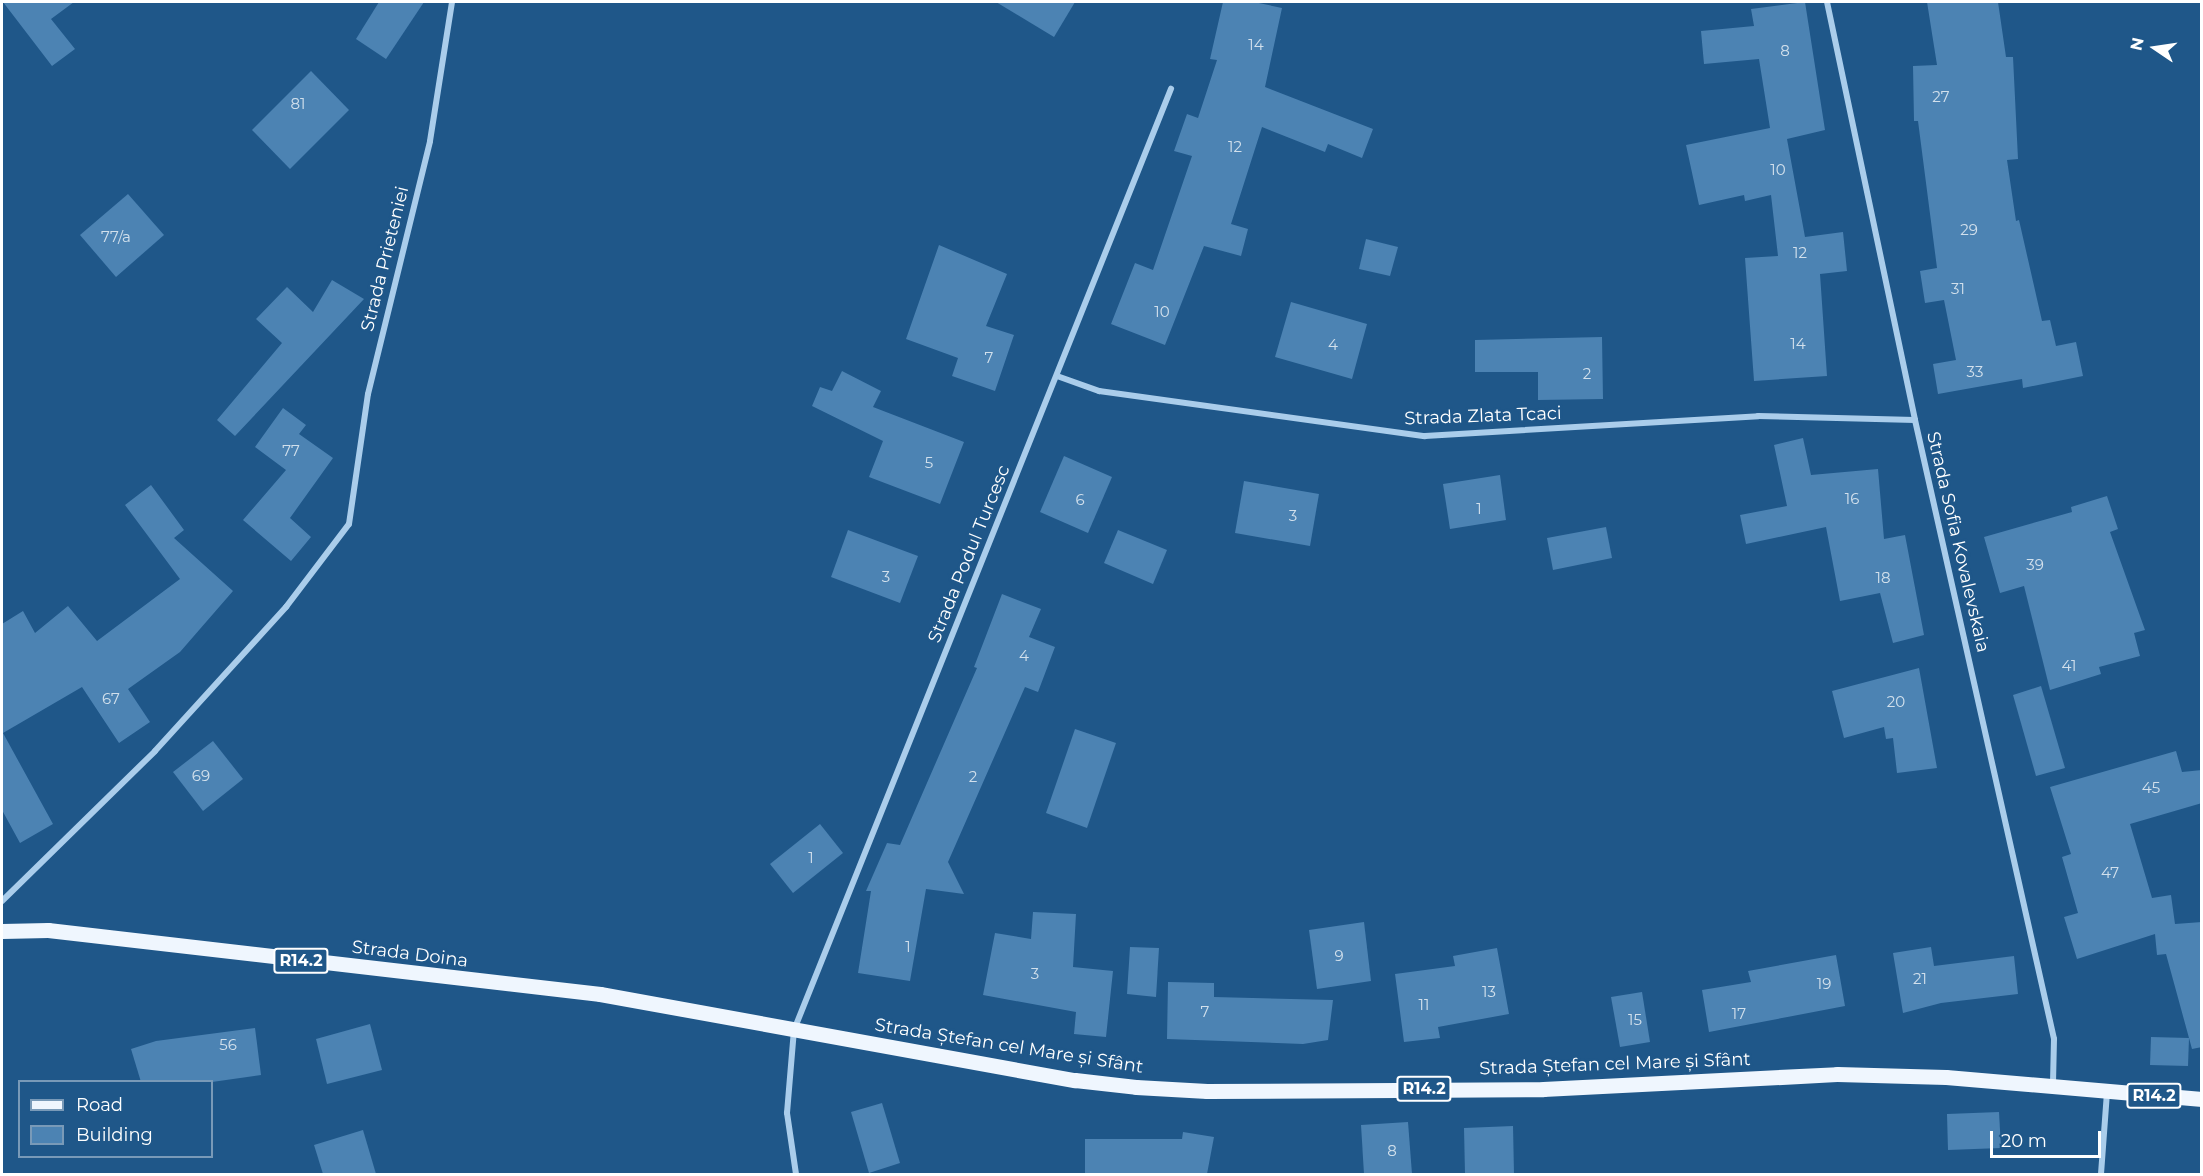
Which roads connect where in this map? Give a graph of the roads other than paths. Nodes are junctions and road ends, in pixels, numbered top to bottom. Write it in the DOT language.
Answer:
graph roads {
  1 [pos="452,2"];
  2 [pos="1827,2"];
  3 [pos="1171,89"];
  4 [pos="1057,376"];
  5 [pos="1915,420"];
  6 [pos="2,901"];
  7 [pos="2,932"];
  8 [pos="746,1020"];
  9 [pos="794,1030"];
  10 [pos="2053,1088"];
  11 [pos="2107,1093"];
  12 [pos="2202,1099"];
  13 [pos="796,1174"];
  14 [pos="2101,1174"];
  1 -- 6 [label="street, Strada Prieteniei"];
  2 -- 5 [label="street, Strada Sofia Kovalevskaia"];
  3 -- 4 [label="street, Strada Podul Turcesc"];
  4 -- 5 [label="street, Strada Zlata Tcaci"];
  4 -- 9 [label="street, Strada Podul Turcesc"];
  5 -- 10 [label="street, Strada Sofia Kovalevskaia"];
  7 -- 8 [label="main road, Strada Doina / R14.2"];
  8 -- 9 [label="main road, Strada Ștefan cel Mare și Sfânt / R14.2"];
  9 -- 10 [label="main road, Strada Ștefan cel Mare și Sfânt / R14.2"];
  9 -- 13 [label="street"];
  10 -- 11 [label="main road, Strada Ștefan cel Mare și Sfânt / R14.2"];
  11 -- 12 [label="main road, Strada Ștefan cel Mare și Sfânt / R14.2"];
  11 -- 14 [label="street"];
}
